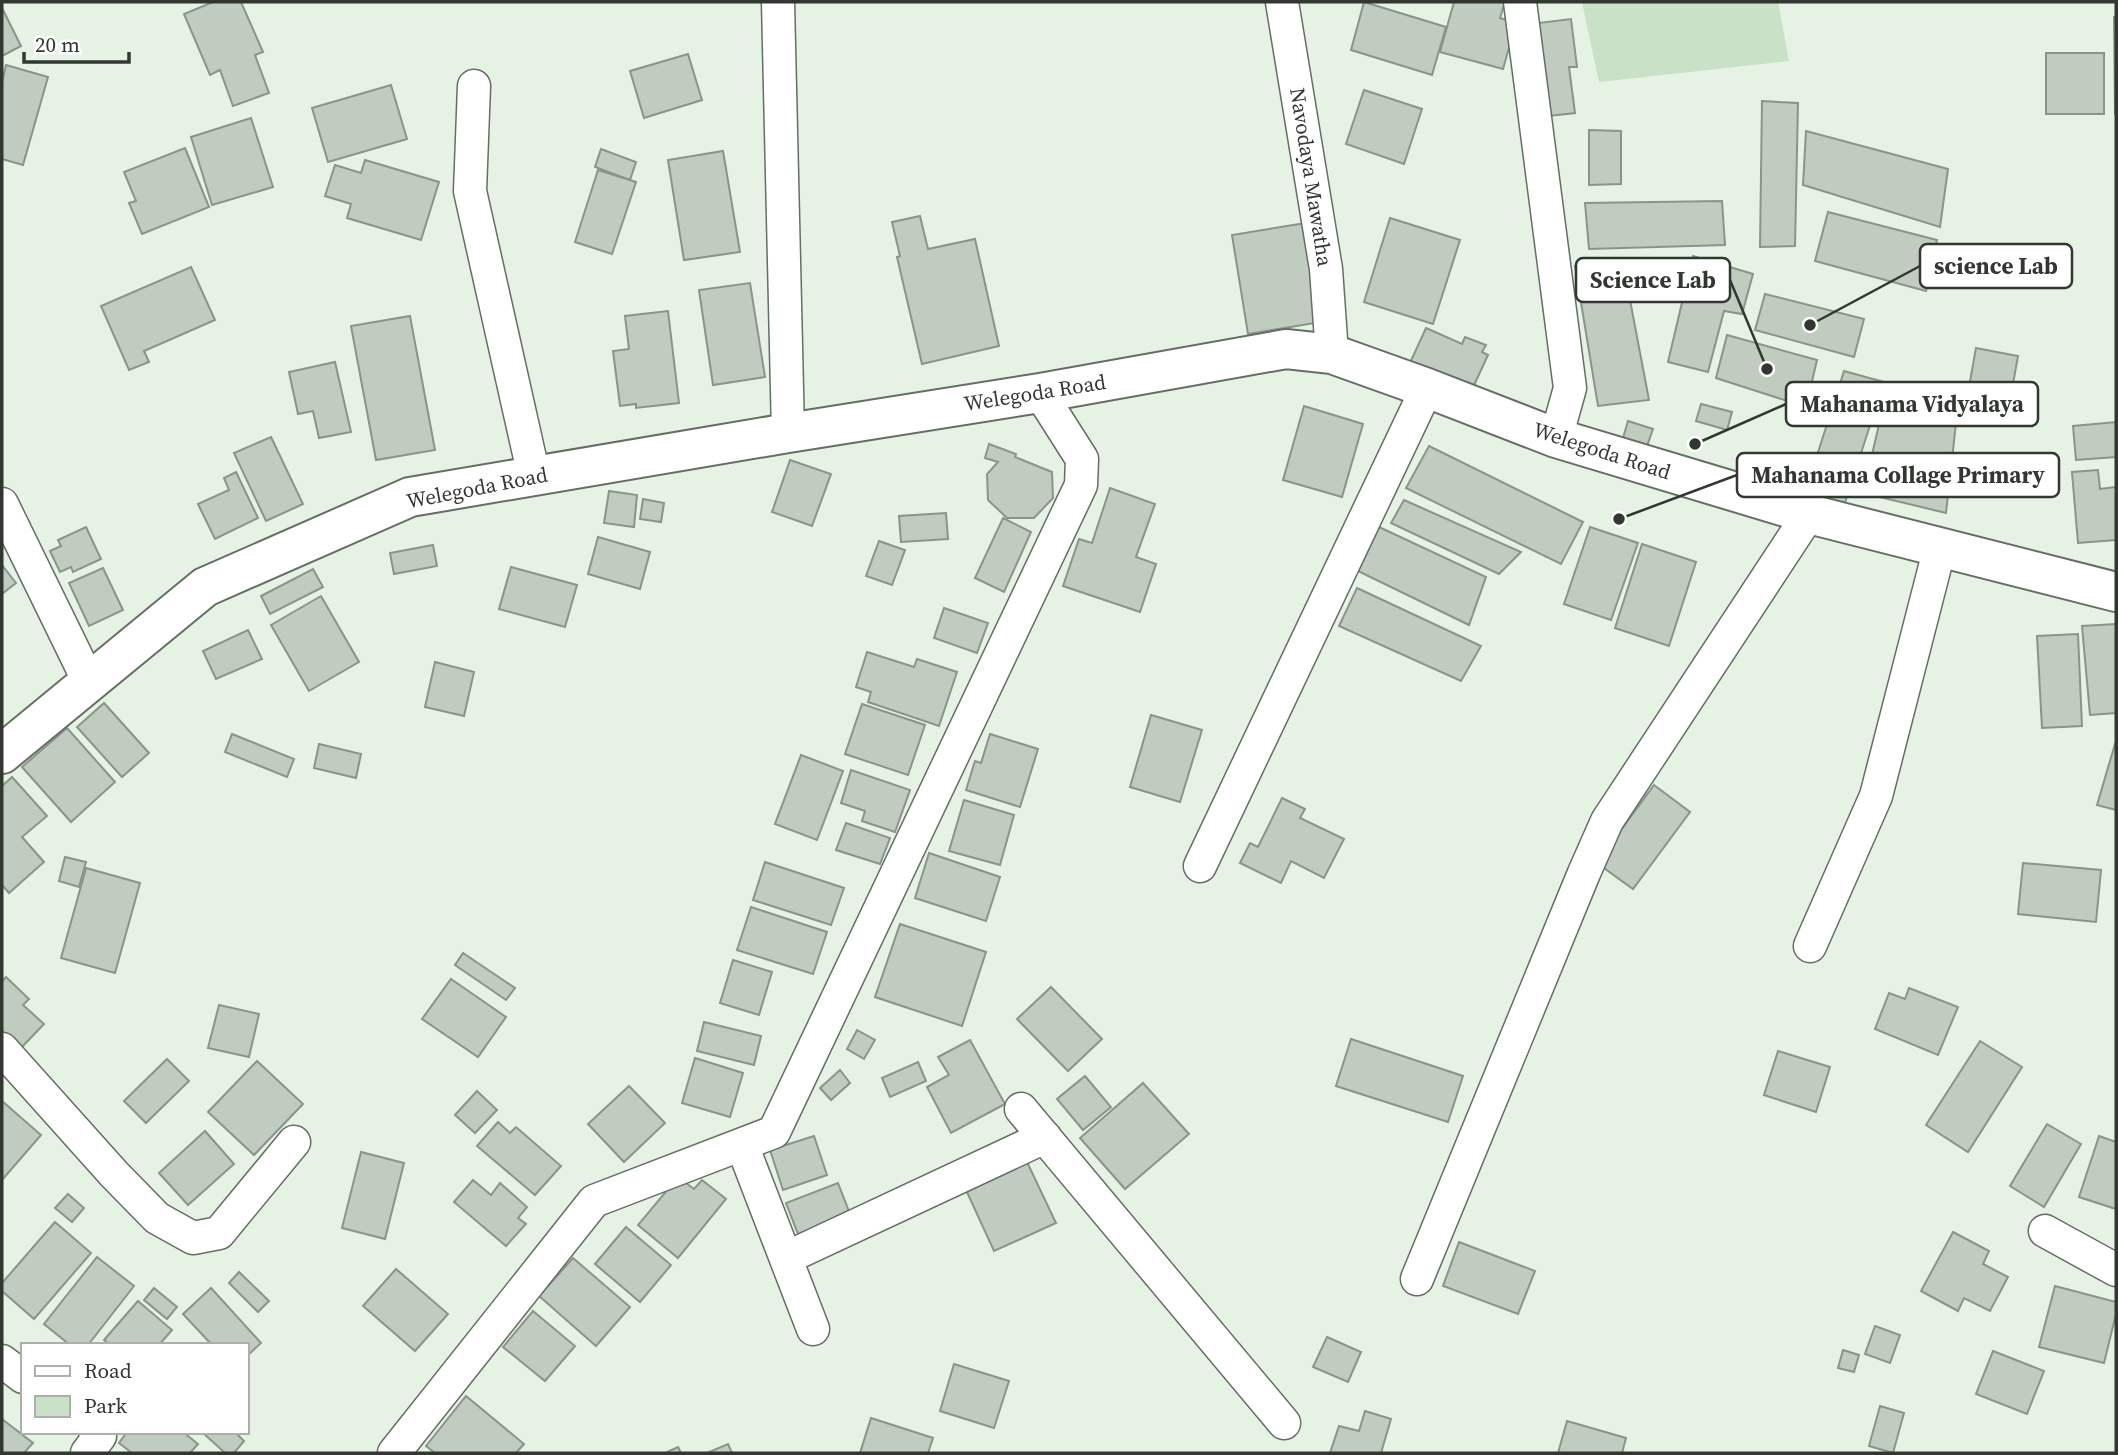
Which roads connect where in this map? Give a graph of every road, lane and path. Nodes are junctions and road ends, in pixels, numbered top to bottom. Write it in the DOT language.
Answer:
graph roads {
  1 [pos="778,2"];
  2 [pos="1282,2"];
  3 [pos="1520,2"];
  4 [pos="474,86"];
  5 [pos="1332,354"];
  6 [pos="1427,388"];
  7 [pos="1041,393"];
  8 [pos="788,433"];
  9 [pos="1556,438"];
  10 [pos="534,476"];
  11 [pos="2,504"];
  12 [pos="1809,514"];
  13 [pos="1940,547"];
  14 [pos="2116,592"];
  15 [pos="89,682"];
  16 [pos="2,754"];
  17 [pos="1200,866"];
  18 [pos="1810,946"];
  19 [pos="2,1049"];
  20 [pos="1021,1109"];
  21 [pos="1045,1137"];
  22 [pos="294,1142"];
  23 [pos="742,1145"];
  24 [pos="2045,1231"];
  25 [pos="786,1258"];
  26 [pos="2116,1270"];
  27 [pos="1417,1279"];
  28 [pos="813,1329"];
  29 [pos="2,1361"];
  30 [pos="21,1375"];
  31 [pos="1284,1423"];
  32 [pos="98,1434"];
  33 [pos="87,1453"];
  34 [pos="394,1453"];
  1 -- 8 [label="street"];
  2 -- 5 [label="street, Navodaya Mawatha"];
  3 -- 9 [label="street"];
  4 -- 10 [label="street"];
  5 -- 6 [label="street, Welegoda Road"];
  5 -- 7 [label="street, Welegoda Road"];
  6 -- 9 [label="street, Welegoda Road"];
  6 -- 17 [label="street"];
  7 -- 8 [label="street, Welegoda Road"];
  7 -- 23 [label="street"];
  8 -- 10 [label="street, Welegoda Road"];
  9 -- 12 [label="street, Welegoda Road"];
  10 -- 15 [label="street, Welegoda Road"];
  11 -- 15 [label="street"];
  12 -- 13 [label="street, Welegoda Road"];
  12 -- 27 [label="street"];
  13 -- 14 [label="street, Welegoda Road"];
  13 -- 18 [label="street"];
  15 -- 16 [label="street, Welegoda Road"];
  19 -- 22 [label="street"];
  20 -- 21 [label="street"];
  21 -- 25 [label="street"];
  21 -- 31 [label="street"];
  23 -- 25 [label="street"];
  23 -- 34 [label="street"];
  24 -- 26 [label="street"];
  25 -- 28 [label="street"];
  29 -- 30 [label="street"];
  32 -- 33 [label="street"];
}
